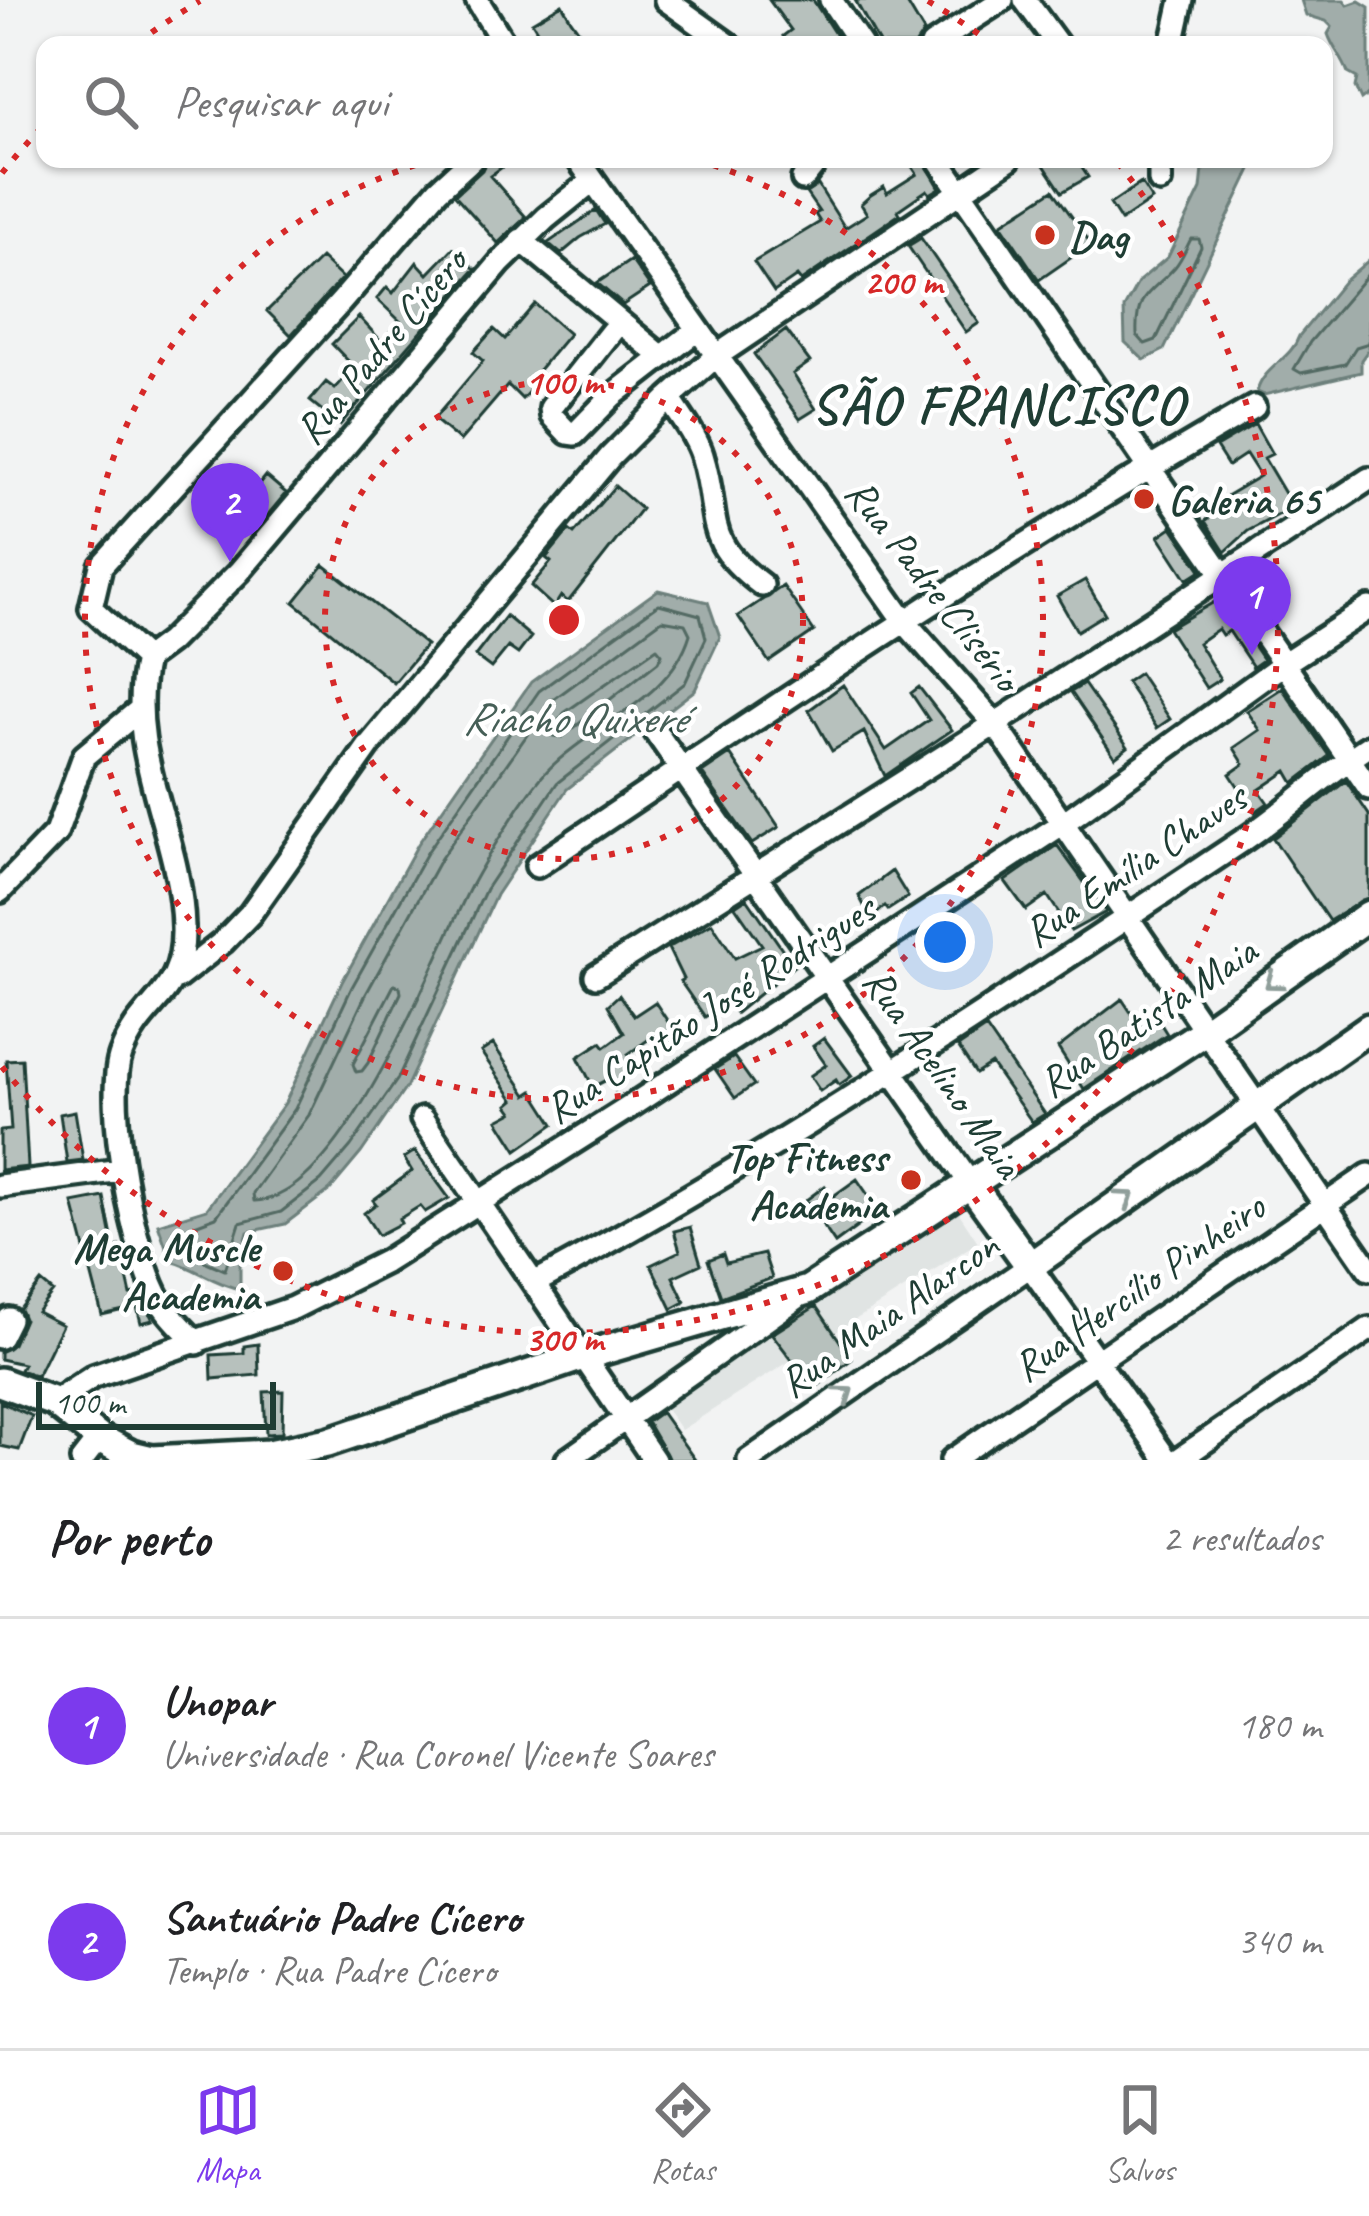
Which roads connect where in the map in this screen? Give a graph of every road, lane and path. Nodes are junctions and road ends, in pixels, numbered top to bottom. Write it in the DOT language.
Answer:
graph roads {
  1 [pos="477,0"];
  2 [pos="666,0"];
  3 [pos="831,0"];
  4 [pos="1002,0"];
  5 [pos="1024,0"];
  6 [pos="1182,0"];
  7 [pos="499,36"];
  8 [pos="716,36"];
  9 [pos="855,36"];
  10 [pos="946,36"];
  11 [pos="1051,36"];
  12 [pos="1174,36"];
  13 [pos="462,168"];
  14 [pos="584,168"];
  15 [pos="811,168"];
  16 [pos="944,168"];
  17 [pos="995,168"];
  18 [pos="802,179"];
  19 [pos="592,181"];
  20 [pos="959,192"];
  21 [pos="521,241"];
  22 [pos="619,322"];
  23 [pos="697,330"];
  24 [pos="661,356"];
  25 [pos="715,357"];
  26 [pos="580,368"];
  27 [pos="612,396"];
  28 [pos="668,398"];
  29 [pos="1254,407"];
  30 [pos="1147,468"];
  31 [pos="1369,479"];
  32 [pos="1221,578"];
  33 [pos="762,585"];
  34 [pos="1369,608"];
  35 [pos="904,621"];
  36 [pos="146,659"];
  37 [pos="1283,664"];
  38 [pos="138,710"];
  39 [pos="995,724"];
  40 [pos="655,731"];
  41 [pos="1369,746"];
  42 [pos="1348,760"];
  43 [pos="681,769"];
  44 [pos="1369,788"];
  45 [pos="1062,824"];
  46 [pos="538,866"];
  47 [pos="754,874"];
  48 [pos="0,891"];
  49 [pos="183,914"];
  50 [pos="1369,914"];
  51 [pos="1126,917"];
  52 [pos="223,942"];
  53 [pos="596,976"];
  54 [pos="825,977"];
  55 [pos="177,978"];
  56 [pos="1369,1028"];
  57 [pos="1208,1029"];
  58 [pos="893,1072"];
  59 [pos="1256,1106"];
  60 [pos="422,1119"];
  61 [pos="122,1170"];
  62 [pos="1369,1175"];
  63 [pos="0,1186"];
  64 [pos="972,1186"];
  65 [pos="481,1203"];
  66 [pos="1324,1204"];
  67 [pos="1030,1266"];
  68 [pos="1369,1269"];
  69 [pos="534,1283"];
  70 [pos="808,1290"];
  71 [pos="1369,1329"];
  72 [pos="197,1343"];
  73 [pos="583,1356"];
  74 [pos="1100,1362"];
  75 [pos="0,1382"];
  76 [pos="54,1402"];
  77 [pos="626,1420"];
  78 [pos="91,1449"];
  79 [pos="334,1451"];
  80 [pos="567,1460"];
  81 [pos="654,1460"];
  82 [pos="749,1460"];
  83 [pos="952,1460"];
  84 [pos="1167,1460"];
  85 [pos="1178,1460"];
  1 -- 7 [label="street"];
  2 -- 8 [label="street"];
  3 -- 9 [label="street"];
  4 -- 10 [label="street"];
  5 -- 11 [label="street"];
  6 -- 12 [label="street"];
  13 -- 36 [label="street"];
  14 -- 19 [label="street, Rua Padre Clisério"];
  15 -- 18 [label="street"];
  16 -- 20 [label="street"];
  17 -- 20 [label="street"];
  19 -- 21 [label="street, Rua Padre Cícero"];
  19 -- 23 [label="street, Rua Padre Clisério"];
  20 -- 25 [label="street"];
  20 -- 30 [label="street"];
  21 -- 22 [label="street"];
  21 -- 36 [label="street, Rua Padre Cícero"];
  22 -- 24 [label="street"];
  22 -- 26 [label="street"];
  23 -- 24 [label="street"];
  23 -- 25 [label="street, Rua Padre Clisério"];
  24 -- 27 [label="street"];
  25 -- 28 [label="street"];
  25 -- 35 [label="street, Rua Padre Clisério"];
  26 -- 27 [label="street"];
  26 -- 27 [label="street"];
  28 -- 33 [label="street"];
  28 -- 52 [label="street"];
  29 -- 30 [label="street"];
  30 -- 32 [label="street"];
  30 -- 35 [label="street"];
  31 -- 32 [label="street"];
  32 -- 37 [label="street"];
  32 -- 39 [label="street"];
  34 -- 37 [label="street, Rua Capitão José Rodrigues"];
  35 -- 39 [label="street, Rua Padre Clisério"];
  35 -- 43 [label="street"];
  36 -- 38 [label="street"];
  37 -- 42 [label="street"];
  37 -- 45 [label="street, Rua Capitão José Rodrigues"];
  38 -- 48 [label="street"];
  38 -- 49 [label="street"];
  39 -- 45 [label="street, Rua Padre Clisério"];
  39 -- 47 [label="street"];
  40 -- 43 [label="street, Rua Acelino Maia"];
  41 -- 42 [label="street, Rua Emília Chaves"];
  42 -- 44 [label="street"];
  42 -- 51 [label="street, Rua Emília Chaves"];
  43 -- 46 [label="street"];
  43 -- 47 [label="street, Rua Acelino Maia"];
  45 -- 51 [label="street, Rua Padre Clisério"];
  45 -- 54 [label="street, Rua Capitão José Rodrigues"];
  47 -- 53 [label="street"];
  47 -- 54 [label="street, Rua Acelino Maia"];
  49 -- 52 [label="street"];
  49 -- 55 [label="street"];
  50 -- 57 [label="main road, Rua Batista Maia, one-way"];
  51 -- 57 [label="street, Rua Padre Clisério"];
  51 -- 58 [label="street, Rua Emília Chaves"];
  52 -- 55 [label="street"];
  54 -- 58 [label="street, Rua Acelino Maia"];
  54 -- 65 [label="street, Rua Capitão José Rodrigues"];
  55 -- 61 [label="street"];
  56 -- 59 [label="main road, Rua Maia Alarcon"];
  57 -- 59 [label="street, Rua Padre Clisério"];
  57 -- 64 [label="main road, Rua Batista Maia"];
  58 -- 64 [label="street, Rua Acelino Maia"];
  58 -- 69 [label="street, Rua Emília Chaves"];
  59 -- 66 [label="street, Rua Padre Clisério"];
  67 -- 59 [label="main road, Rua Maia Alarcon, one-way"];
  60 -- 65 [label="street"];
  61 -- 63 [label="street"];
  61 -- 72 [label="street"];
  62 -- 66 [label="street, Rua Hercílio Pinheiro"];
  64 -- 67 [label="main road, Rua Acelino Maia"];
  64 -- 70 [label="main road, Rua Batista Maia"];
  65 -- 69 [label="street"];
  65 -- 72 [label="street, Rua Capitão José Rodrigues"];
  66 -- 68 [label="street, Rua Padre Clisério"];
  66 -- 74 [label="street, Rua Hercílio Pinheiro"];
  67 -- 74 [label="street, Rua Acelino Maia"];
  82 -- 67 [label="street, Rua Maia Alarcon, one-way"];
  69 -- 73 [label="street"];
  70 -- 73 [label="main road, Rua Batista Maia"];
  70 -- 77 [label="street"];
  71 -- 85 [label="street"];
  72 -- 76 [label="street, Rua Capitão José Rodrigues"];
  73 -- 77 [label="street"];
  73 -- 79 [label="main road, Rua Batista Maia"];
  74 -- 83 [label="street, Rua Hercílio Pinheiro"];
  74 -- 84 [label="street, Rua Acelino Maia"];
  75 -- 76 [label="main road, Rua Batista Maia"];
  76 -- 78 [label="main road, Rua Batista Maia"];
  77 -- 80 [label="street"];
  77 -- 81 [label="street"];
  78 -- 79 [label="main road, Rua Batista Maia"];
}
